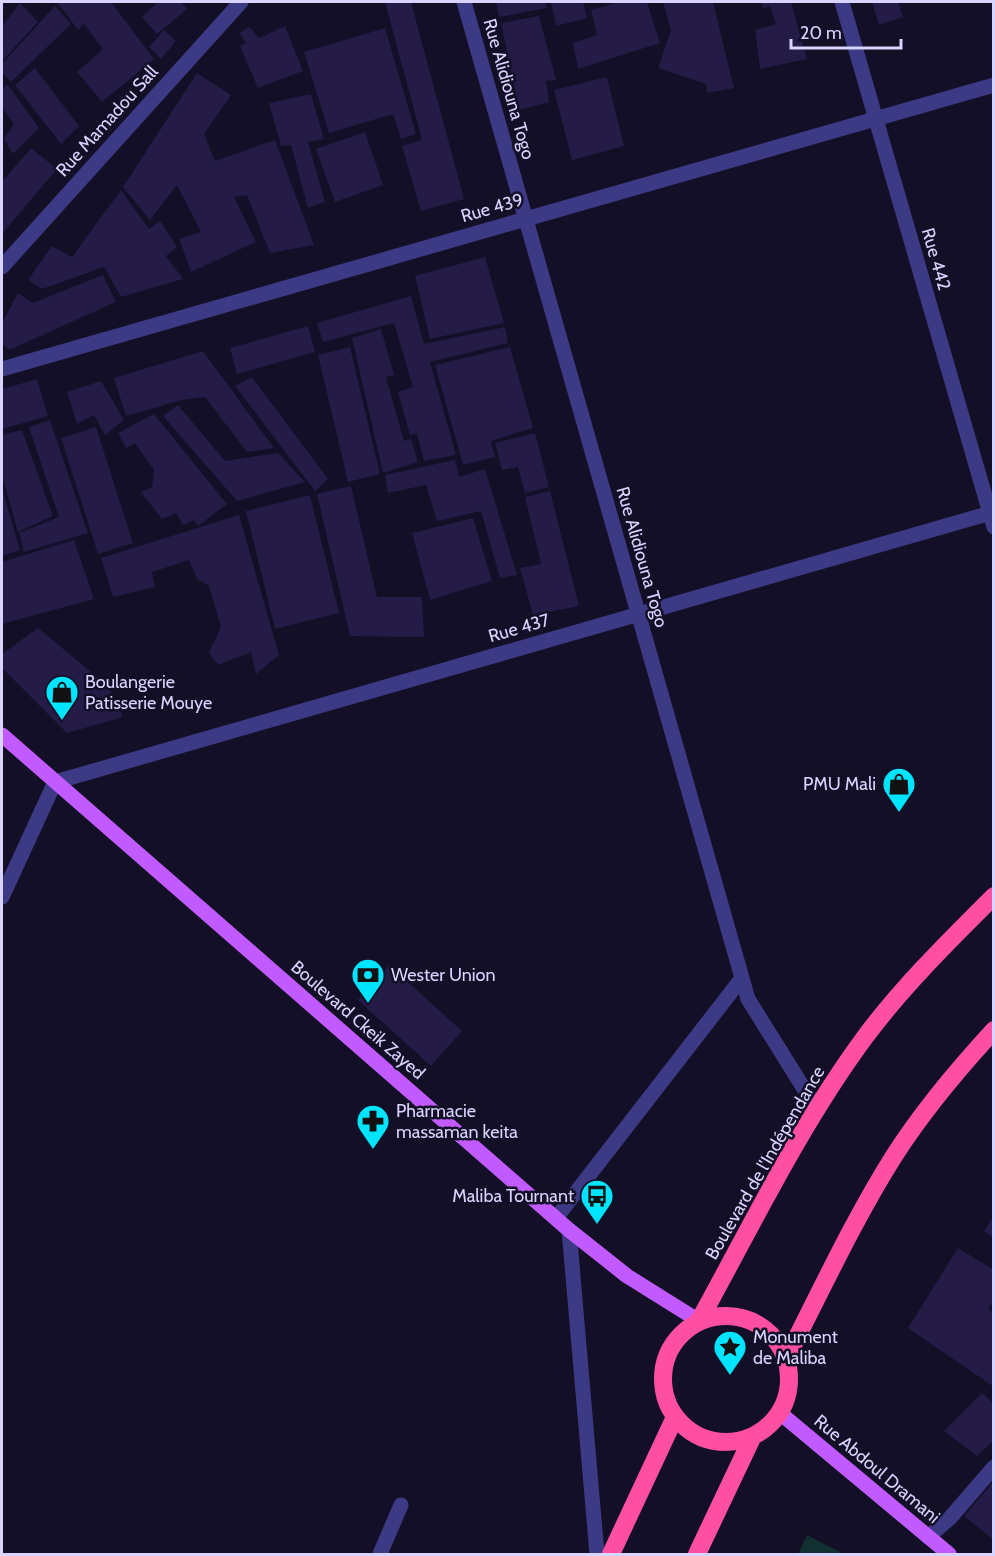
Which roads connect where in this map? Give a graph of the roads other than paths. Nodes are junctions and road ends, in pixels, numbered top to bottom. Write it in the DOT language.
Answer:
graph roads {
  1 [pos="241,2"];
  2 [pos="464,2"];
  3 [pos="842,2"];
  4 [pos="993,85"];
  5 [pos="876,119"];
  6 [pos="526,219"];
  7 [pos="2,267"];
  8 [pos="2,369"];
  9 [pos="992,517"];
  10 [pos="638,614"];
  11 [pos="2,735"];
  12 [pos="55,782"];
  13 [pos="993,896"];
  14 [pos="2,897"];
  15 [pos="742,978"];
  16 [pos="993,1030"];
  17 [pos="816,1108"];
  18 [pos="556,1218"];
  19 [pos="569,1230"];
  20 [pos="699,1321"];
  21 [pos="786,1359"];
  22 [pos="780,1413"];
  23 [pos="675,1417"];
  24 [pos="752,1438"];
  25 [pos="993,1467"];
  26 [pos="401,1505"];
  27 [pos="928,1537"];
  28 [pos="380,1554"];
  29 [pos="597,1554"];
  30 [pos="610,1554"];
  31 [pos="698,1554"];
  32 [pos="949,1554"];
  1 -- 7 [label="street, Rue Mamadou Sall"];
  2 -- 6 [label="street, Rue Alidiouna Togo"];
  3 -- 5 [label="street, Rue 442"];
  4 -- 5 [label="street, Rue 439"];
  5 -- 6 [label="street, Rue 439"];
  5 -- 9 [label="street, Rue 442"];
  6 -- 8 [label="street, Rue 439"];
  6 -- 10 [label="street, Rue Alidiouna Togo"];
  9 -- 10 [label="street, Rue 437"];
  10 -- 12 [label="street, Rue 437"];
  10 -- 15 [label="street, Rue Alidiouna Togo"];
  11 -- 12 [label="main road, Boulevard Ckeik Zayed"];
  12 -- 14 [label="street"];
  12 -- 18 [label="main road, Boulevard Ckeik Zayed"];
  13 -- 17 [label="highway, Boulevard de l'Indépendance"];
  15 -- 17 [label="street, Rue Alidiouna Togo"];
  15 -- 18 [label="street"];
  16 -- 21 [label="highway"];
  17 -- 20 [label="highway, Boulevard de l'Indépendance"];
  18 -- 19 [label="main road, Boulevard Ckeik Zayed"];
  19 -- 20 [label="main road, Boulevard Ckeik Zayed"];
  19 -- 29 [label="street"];
  20 -- 21 [label="highway"];
  20 -- 23 [label="highway"];
  21 -- 22 [label="highway"];
  22 -- 24 [label="highway"];
  22 -- 27 [label="main road, Rue Abdoul Dramani"];
  23 -- 24 [label="highway"];
  23 -- 30 [label="highway"];
  24 -- 31 [label="highway"];
  25 -- 27 [label="street"];
  26 -- 28 [label="street"];
  27 -- 32 [label="main road, Rue Abdoul Dramani"];
}
